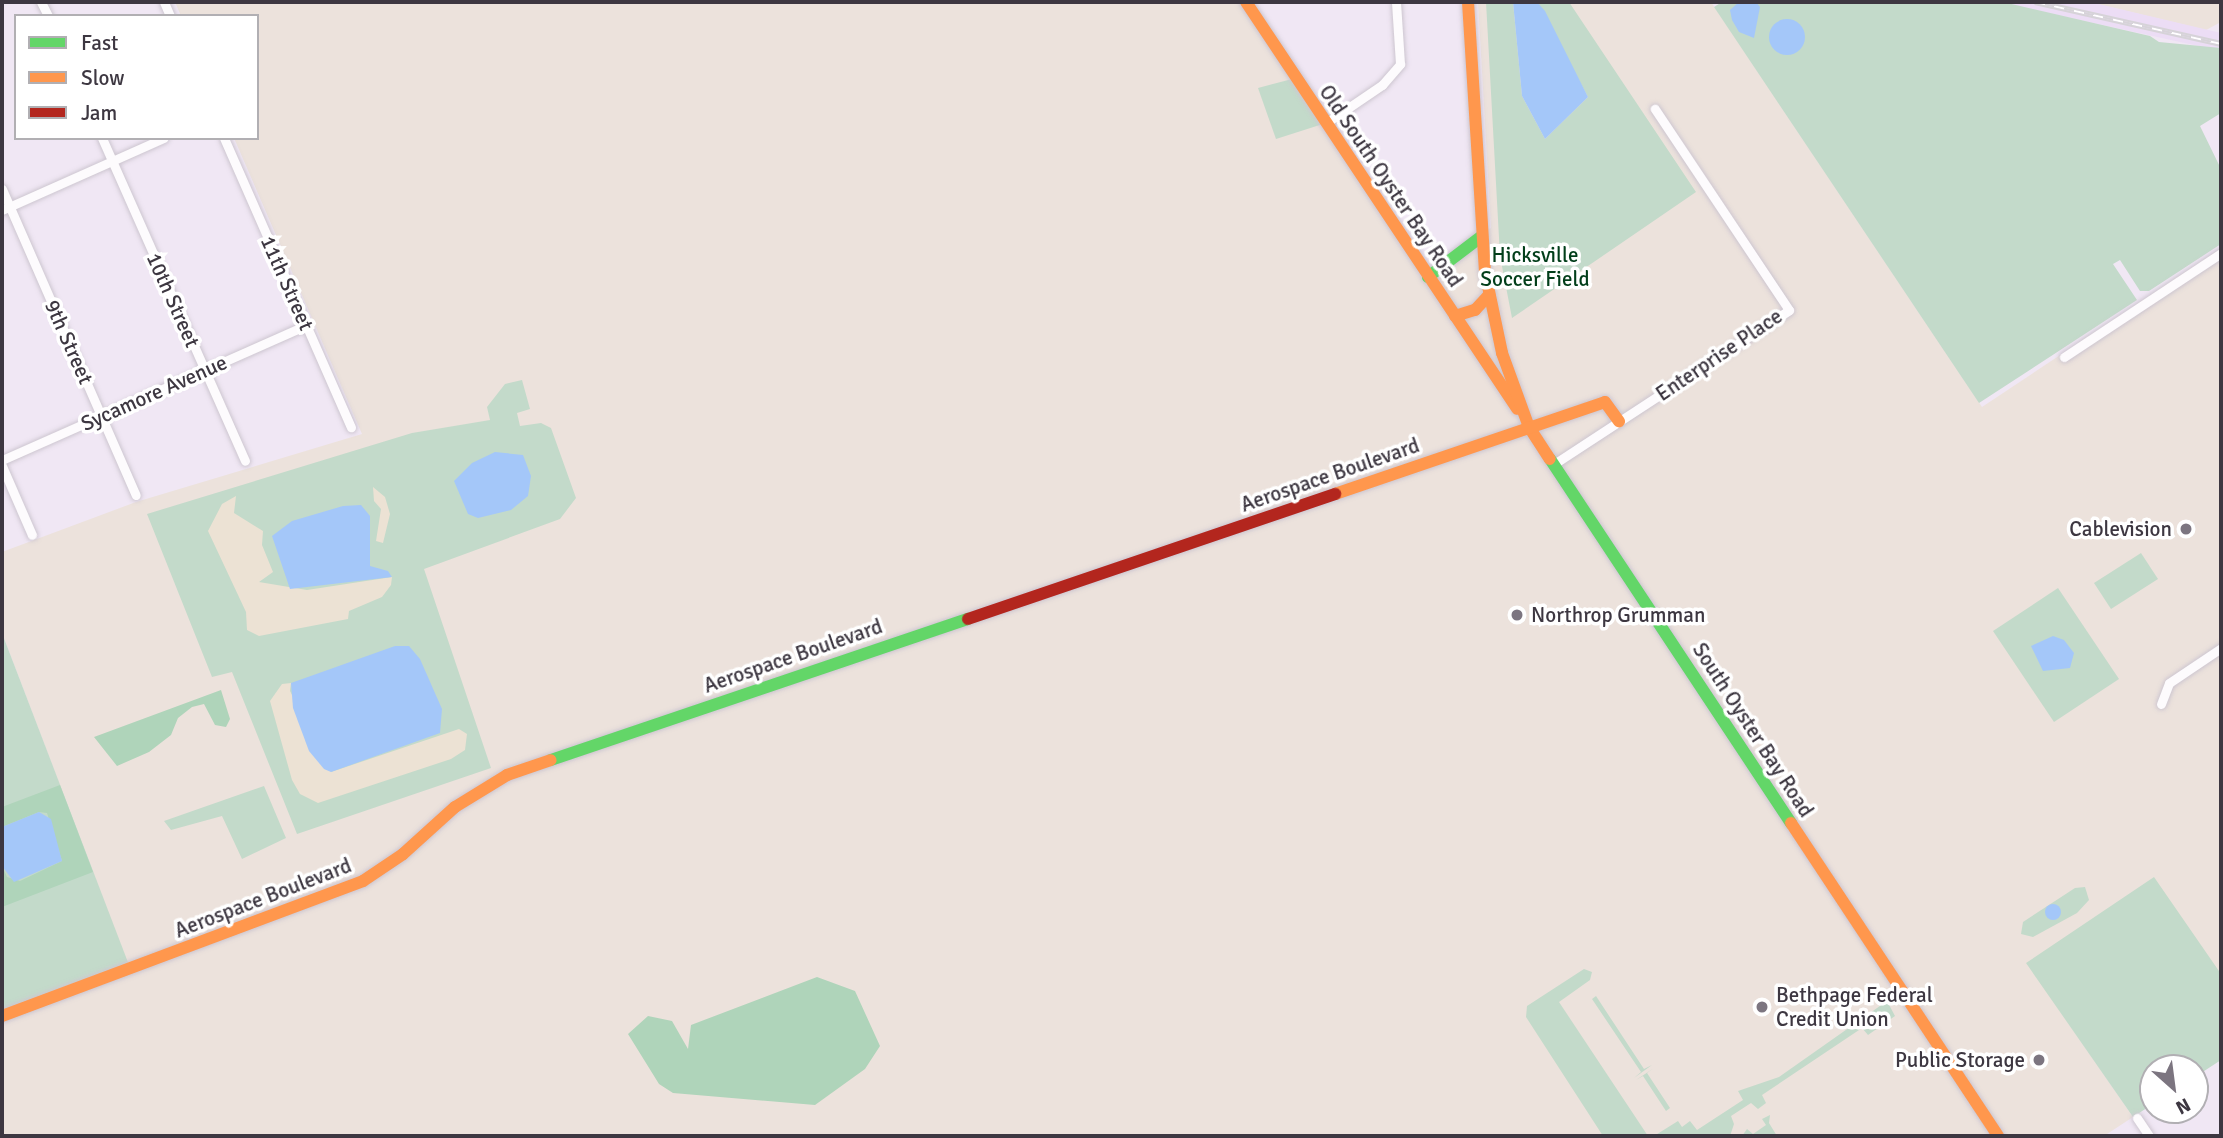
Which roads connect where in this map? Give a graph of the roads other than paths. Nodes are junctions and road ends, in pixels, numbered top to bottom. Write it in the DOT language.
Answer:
graph roads {
  1 [pos="1246,2"];
  2 [pos="1396,2"];
  3 [pos="1468,2"];
  4 [pos="1655,109"];
  5 [pos="1326,123"];
  6 [pos="103,140"];
  7 [pos="159,140"];
  8 [pos="225,140"];
  9 [pos="112,161"];
  10 [pos="2,189"];
  11 [pos="6,208"];
  12 [pos="1482,236"];
  13 [pos="2221,253"];
  14 [pos="1428,277"];
  15 [pos="1489,295"];
  16 [pos="1455,316"];
  17 [pos="305,326"];
  18 [pos="2064,357"];
  19 [pos="204,370"];
  20 [pos="102,416"];
  21 [pos="1619,421"];
  22 [pos="1529,427"];
  23 [pos="352,428"];
  24 [pos="2,460"];
  25 [pos="245,461"];
  26 [pos="1554,464"];
  27 [pos="2,466"];
  28 [pos="136,495"];
  29 [pos="32,535"];
  30 [pos="2221,648"];
  31 [pos="2161,704"];
  32 [pos="2,1016"];
  33 [pos="2137,1118"];
  34 [pos="1998,1136"];
  35 [pos="2149,1136"];
  1 -- 5 [label="street, Old South Oyster Bay Road"];
  2 -- 5 [label="street"];
  3 -- 12 [label="street, South Oyster Bay Road"];
  4 -- 21 [label="street, Enterprise Place"];
  5 -- 14 [label="street, Old South Oyster Bay Road"];
  6 -- 9 [label="street, 10th Street"];
  7 -- 9 [label="street"];
  8 -- 17 [label="street, 11th Street"];
  9 -- 11 [label="street"];
  9 -- 19 [label="street, 10th Street"];
  10 -- 11 [label="street, 9th Street"];
  11 -- 20 [label="street, 9th Street"];
  12 -- 14 [label="street"];
  12 -- 15 [label="street, South Oyster Bay Road"];
  13 -- 18 [label="street"];
  14 -- 16 [label="street, Old South Oyster Bay Road"];
  15 -- 16 [label="street"];
  15 -- 22 [label="street, South Oyster Bay Road"];
  16 -- 22 [label="street, Old South Oyster Bay Road"];
  17 -- 19 [label="street, Sycamore Avenue"];
  17 -- 23 [label="street, 11th Street"];
  19 -- 20 [label="street, Sycamore Avenue"];
  19 -- 25 [label="street, 10th Street"];
  20 -- 24 [label="street, Sycamore Avenue"];
  20 -- 28 [label="street, 9th Street"];
  21 -- 22 [label="street, Aerospace Boulevard"];
  21 -- 26 [label="street, Enterprise Place"];
  22 -- 26 [label="street, South Oyster Bay Road"];
  22 -- 32 [label="street, Aerospace Boulevard"];
  26 -- 34 [label="street, South Oyster Bay Road"];
  27 -- 29 [label="street"];
  30 -- 31 [label="street"];
  33 -- 35 [label="street"];
}
